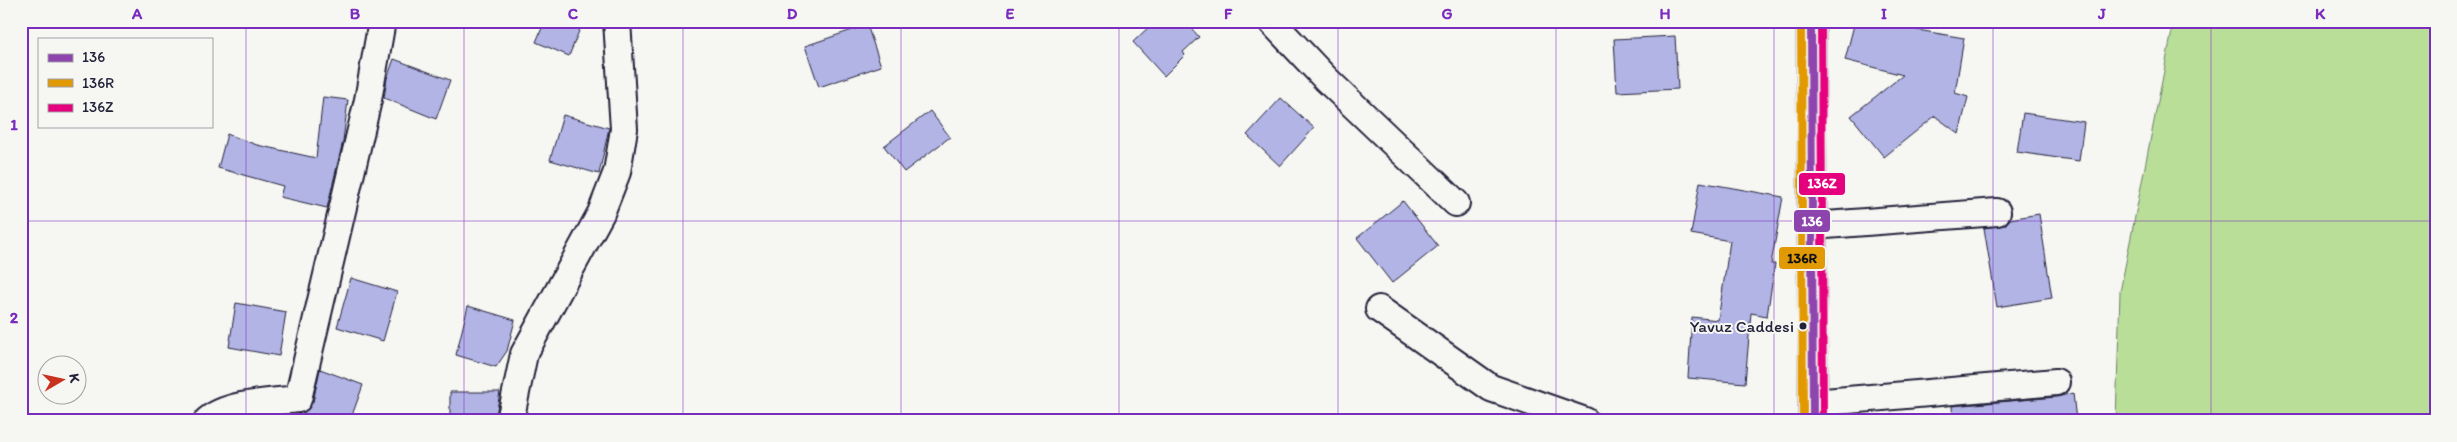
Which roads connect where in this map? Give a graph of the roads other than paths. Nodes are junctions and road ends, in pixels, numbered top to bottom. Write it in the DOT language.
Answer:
graph roads {
  1 [pos="382,21"];
  2 [pos="617,21"];
  3 [pos="1271,21"];
  4 [pos="1811,21"];
  5 [pos="1456,203"];
  6 [pos="1997,212"];
  7 [pos="1813,226"];
  8 [pos="1379,308"];
  9 [pos="2056,382"];
  10 [pos="1813,412"];
  11 [pos="207,421"];
  12 [pos="510,421"];
  13 [pos="1585,421"];
  1 -- 11 [label="street"];
  2 -- 12 [label="street"];
  3 -- 5 [label="street"];
  4 -- 7 [label="main road"];
  6 -- 7 [label="street"];
  7 -- 10 [label="main road"];
  8 -- 13 [label="street"];
  9 -- 10 [label="street"];
}
